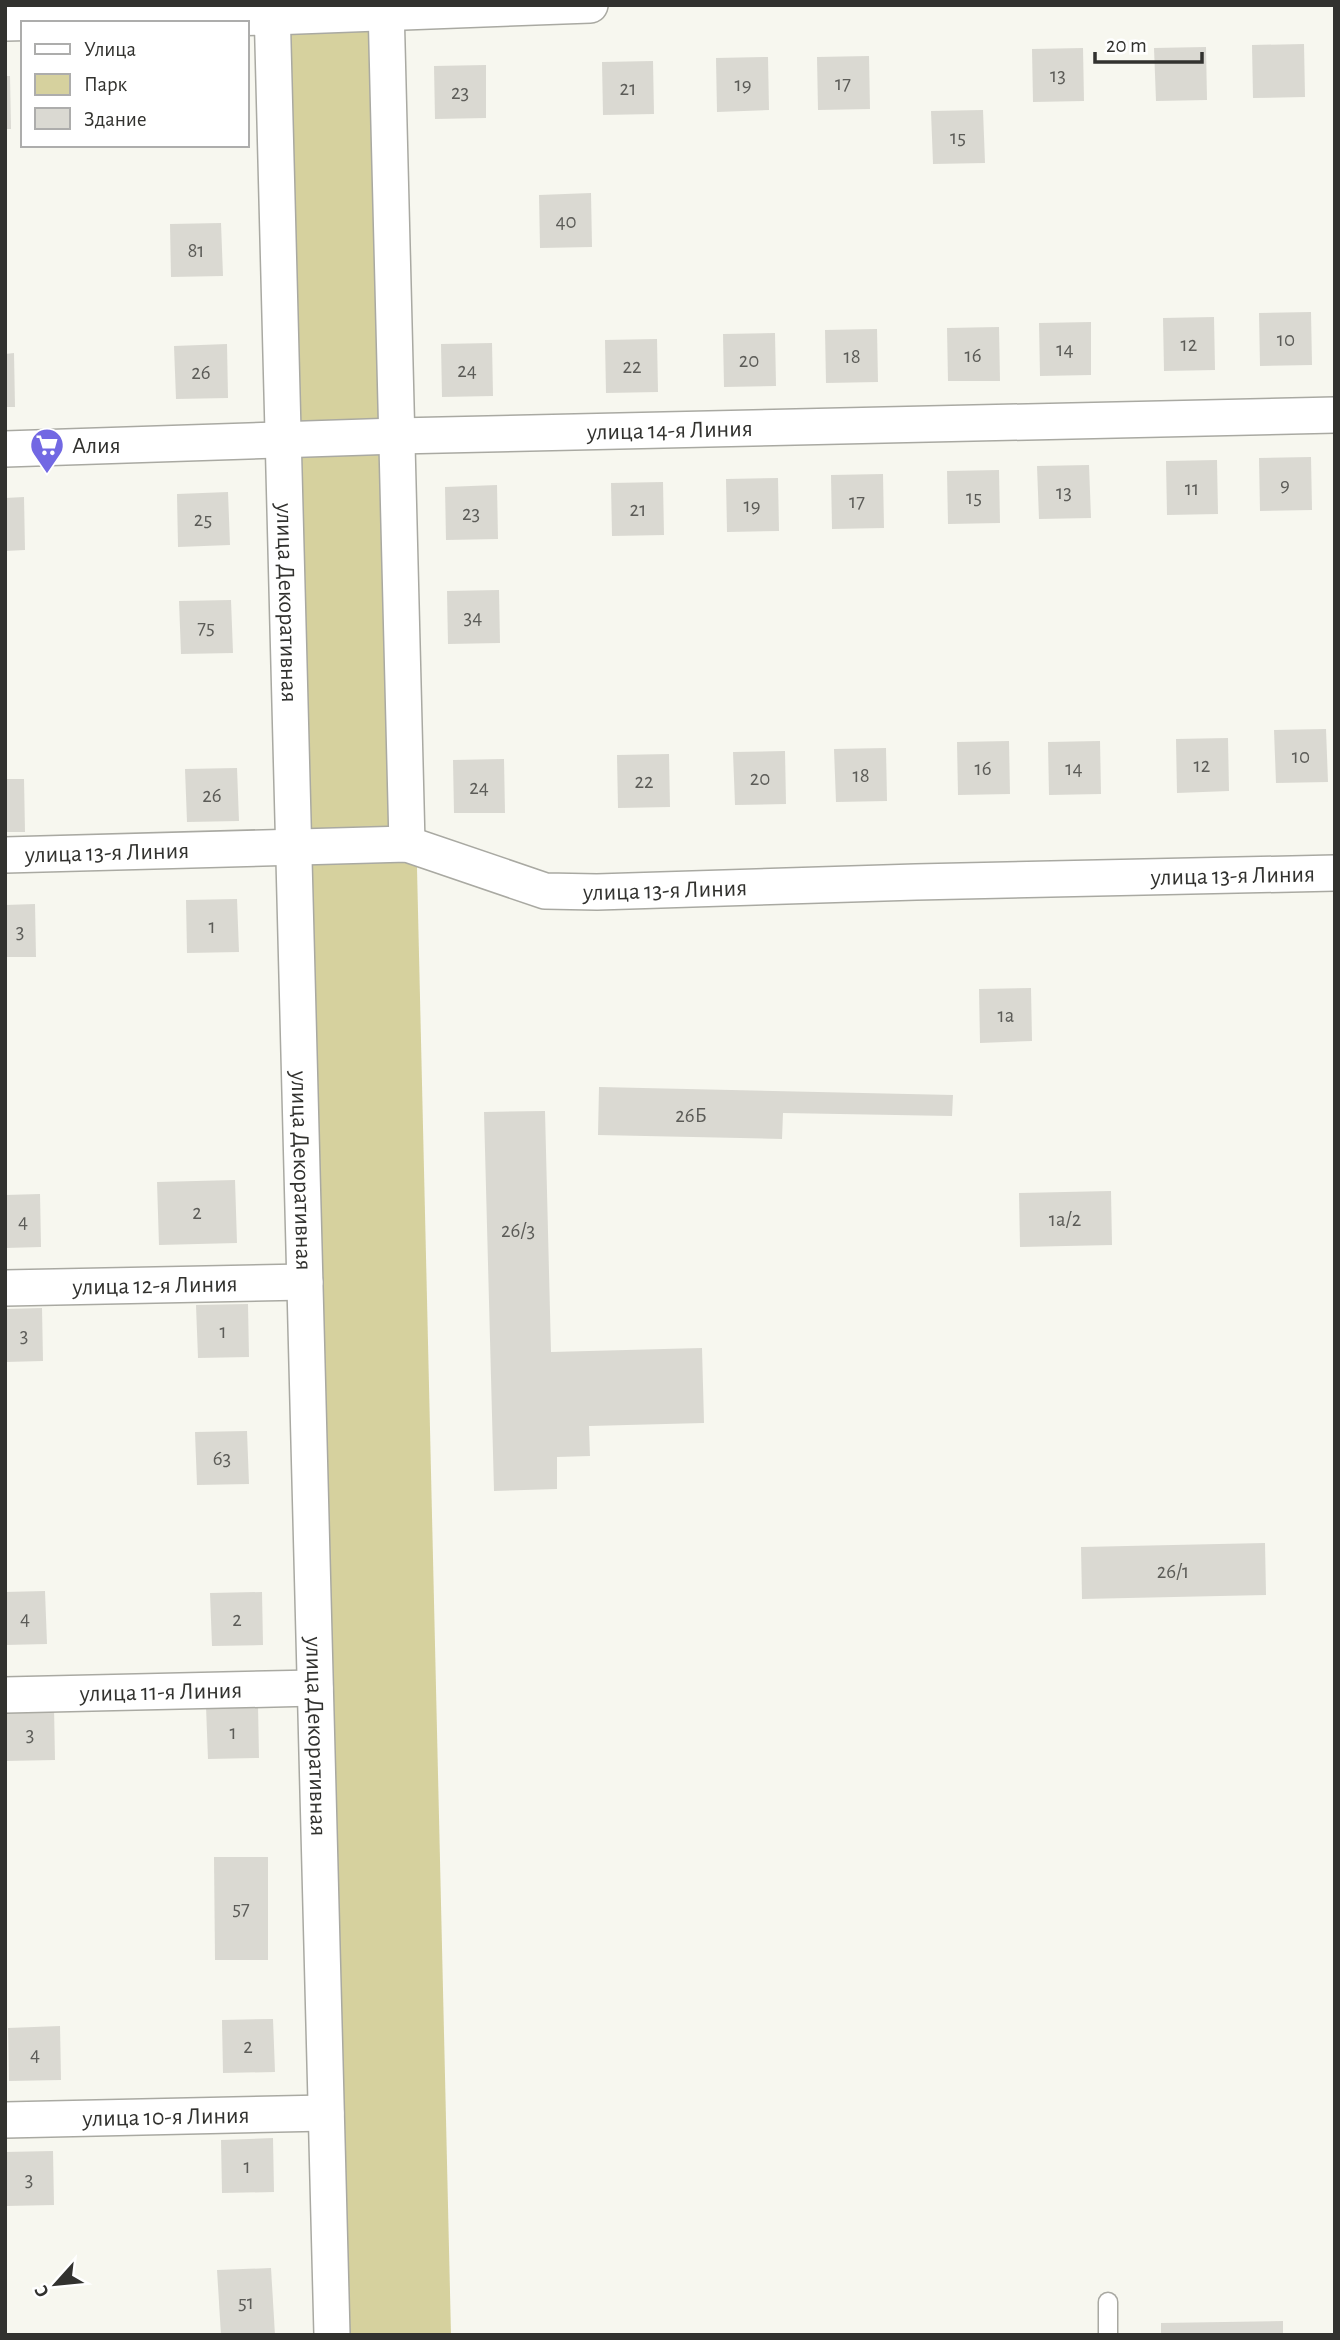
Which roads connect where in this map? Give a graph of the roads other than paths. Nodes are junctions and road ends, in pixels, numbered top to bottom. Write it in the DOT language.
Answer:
graph roads {
  1 [pos="590,5"];
  2 [pos="386,8"];
  3 [pos="272,11"];
  4 [pos="50,21"];
  5 [pos="1335,415"];
  6 [pos="397,436"];
  7 [pos="283,441"];
  8 [pos="5,449"];
  9 [pos="407,844"];
  10 [pos="293,849"];
  11 [pos="5,855"];
  12 [pos="1335,873"];
  13 [pos="305,1282"];
  14 [pos="5,1287"];
  15 [pos="315,1688"];
  16 [pos="5,1695"];
  17 [pos="326,2113"];
  18 [pos="5,2120"];
  19 [pos="1108,2302"];
  20 [pos="332,2335"];
  21 [pos="1108,2335"];
  1 -- 2 [label="street"];
  2 -- 3 [label="street"];
  2 -- 6 [label="street"];
  3 -- 4 [label="street"];
  3 -- 7 [label="street, улица Декоративная"];
  5 -- 6 [label="street, улица 14-я Линия"];
  6 -- 7 [label="street, улица 14-я Линия"];
  6 -- 9 [label="street"];
  7 -- 8 [label="street, улица 14-я Линия"];
  7 -- 10 [label="street, улица Декоративная"];
  9 -- 10 [label="street, улица 13-я Линия"];
  9 -- 12 [label="street, улица 13-я Линия"];
  10 -- 11 [label="street, улица 13-я Линия"];
  10 -- 13 [label="street, улица Декоративная"];
  13 -- 14 [label="street, улица 12-я Линия"];
  13 -- 15 [label="street, улица Декоративная"];
  15 -- 16 [label="street, улица 11-я Линия"];
  15 -- 17 [label="street, улица Декоративная"];
  17 -- 18 [label="street, улица 10-я Линия"];
  17 -- 20 [label="street, улица Декоративная"];
  19 -- 21 [label="lane"];
}
